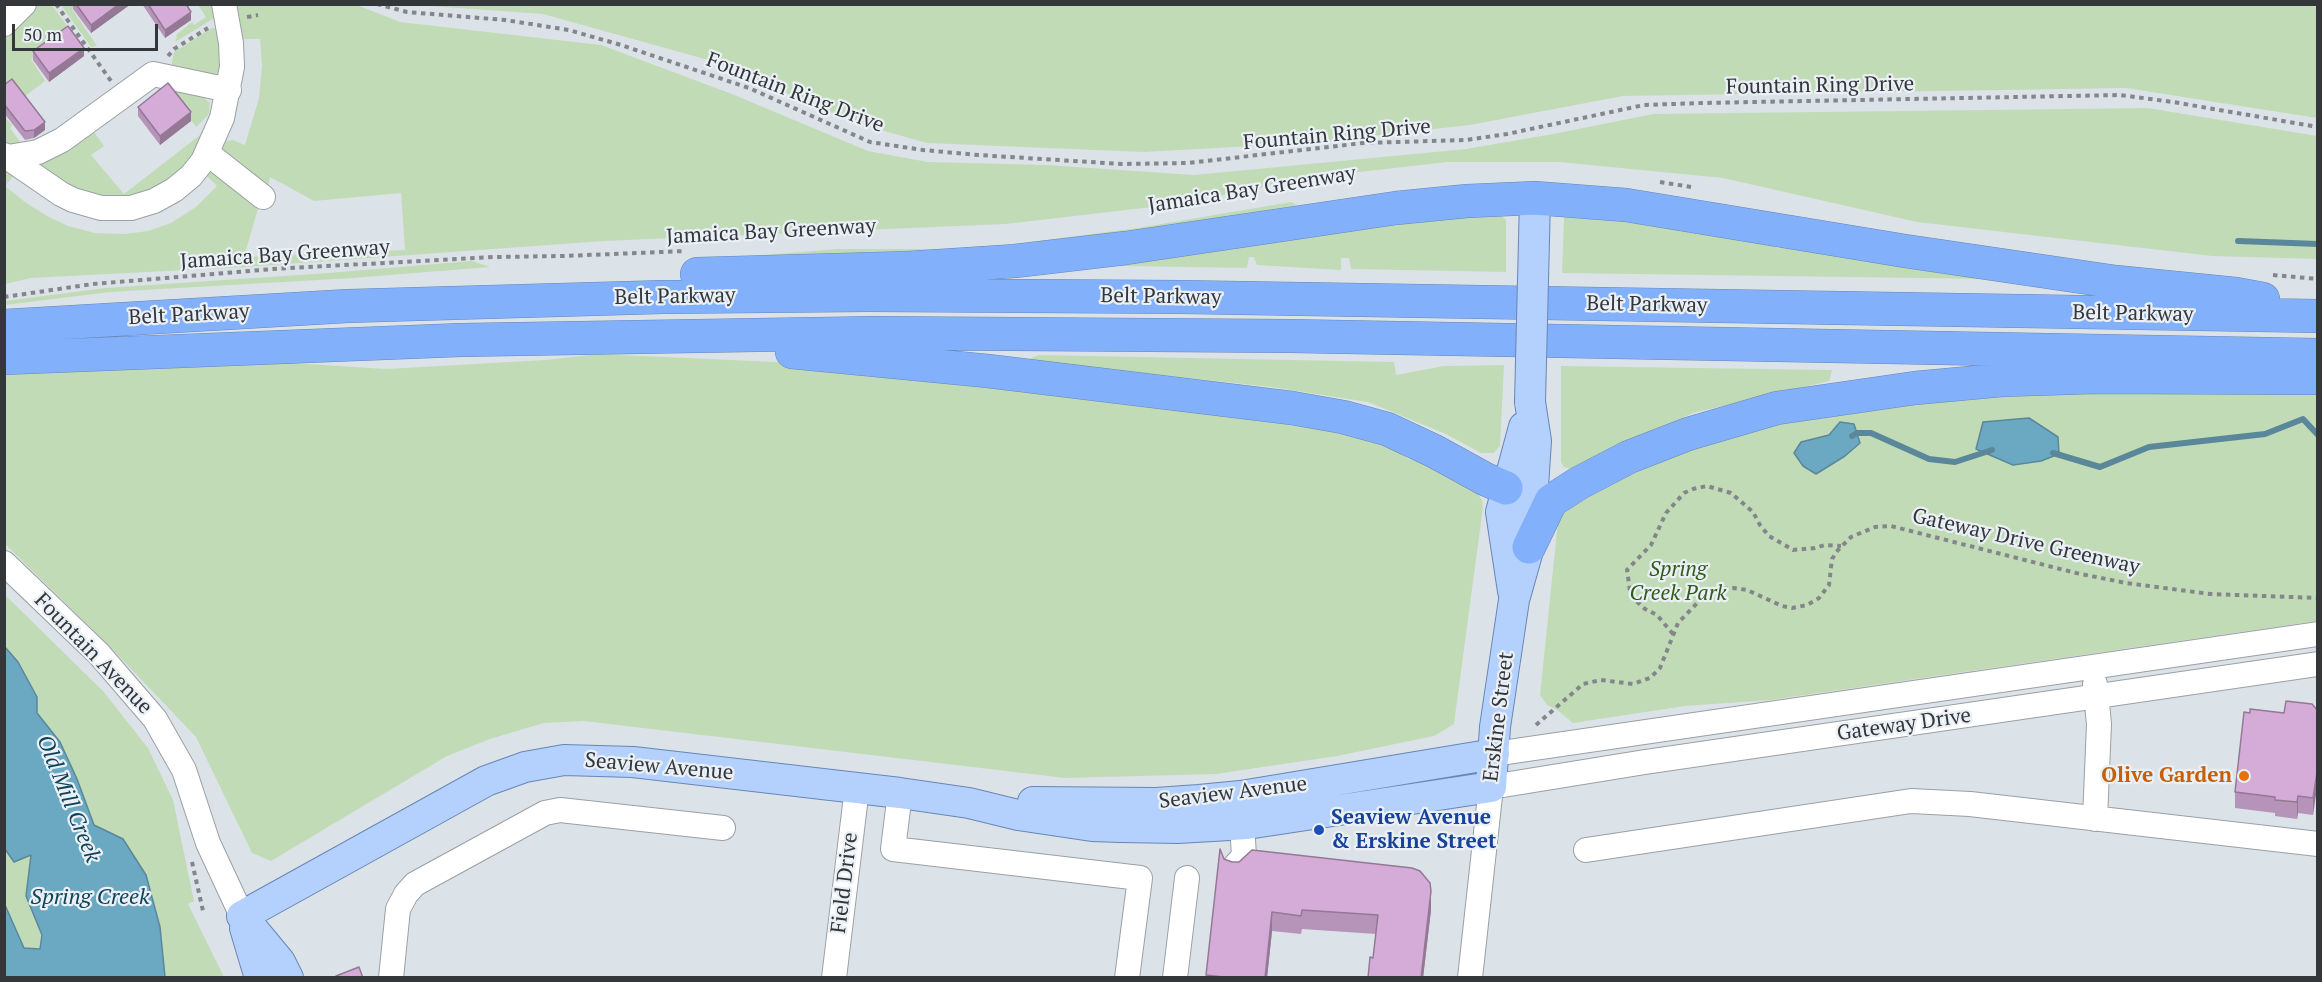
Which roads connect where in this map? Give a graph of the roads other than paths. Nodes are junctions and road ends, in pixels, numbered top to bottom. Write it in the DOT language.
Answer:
graph roads {
  1 [pos="24,4"];
  2 [pos="220,14"];
  3 [pos="4,24"];
  4 [pos="228,90"];
  5 [pos="207,153"];
  6 [pos="6,156"];
  7 [pos="263,197"];
  8 [pos="1535,198"];
  9 [pos="348,306"];
  10 [pos="2318,309"];
  11 [pos="2318,316"];
  12 [pos="4,326"];
  13 [pos="672,336"];
  14 [pos="2318,355"];
  15 [pos="4,358"];
  16 [pos="2318,378"];
  17 [pos="1530,402"];
  18 [pos="1506,488"];
  19 [pos="1529,547"];
  20 [pos="4,563"];
  21 [pos="1514,600"];
  22 [pos="2318,634"];
  23 [pos="2318,664"];
  24 [pos="2092,667"];
  25 [pos="2097,698"];
  26 [pos="1494,754"];
  27 [pos="1491,787"];
  28 [pos="857,788"];
  29 [pos="900,793"];
  30 [pos="969,803"];
  31 [pos="2095,819"];
  32 [pos="1242,824"];
  33 [pos="723,828"];
  34 [pos="2318,844"];
  35 [pos="1586,850"];
  36 [pos="1242,864"];
  37 [pos="1187,878"];
  38 [pos="242,916"];
  39 [pos="261,978"];
  40 [pos="288,978"];
  41 [pos="391,978"];
  42 [pos="834,978"];
  43 [pos="1127,978"];
  44 [pos="1175,978"];
  45 [pos="1470,978"];
  1 -- 3 [label="street"];
  2 -- 4 [label="street"];
  4 -- 5 [label="street"];
  4 -- 6 [label="street"];
  5 -- 6 [label="street"];
  5 -- 7 [label="street"];
  8 -- 9 [label="highway"];
  8 -- 10 [label="highway"];
  8 -- 17 [label="main road, Erskine Street, bridge"];
  9 -- 11 [label="highway, Belt Parkway"];
  9 -- 12 [label="highway, Belt Parkway"];
  13 -- 14 [label="highway, Belt Parkway"];
  13 -- 15 [label="highway, Belt Parkway"];
  13 -- 18 [label="highway"];
  16 -- 19 [label="highway"];
  17 -- 18 [label="main road, Erskine Street"];
  17 -- 19 [label="main road, Erskine Street"];
  18 -- 21 [label="main road, Erskine Street"];
  19 -- 21 [label="main road, Erskine Street"];
  20 -- 38 [label="street, Fountain Avenue"];
  21 -- 26 [label="main road, Erskine Street"];
  22 -- 24 [label="street, Gateway Drive"];
  23 -- 25 [label="street, Gateway Drive"];
  24 -- 25 [label="street"];
  24 -- 26 [label="street, Gateway Drive"];
  25 -- 27 [label="street, Gateway Drive"];
  25 -- 31 [label="street"];
  26 -- 27 [label="main road, Erskine Street"];
  26 -- 30 [label="main road, Seaview Avenue"];
  27 -- 32 [label="main road, Seaview Avenue"];
  27 -- 45 [label="street, Erskine Street"];
  28 -- 29 [label="main road, Seaview Avenue"];
  28 -- 38 [label="main road, Seaview Avenue"];
  28 -- 42 [label="street, Field Drive"];
  29 -- 30 [label="main road, Seaview Avenue"];
  29 -- 43 [label="street"];
  30 -- 32 [label="main road, Seaview Avenue"];
  31 -- 34 [label="street"];
  31 -- 35 [label="street"];
  32 -- 36 [label="street"];
  33 -- 41 [label="street"];
  37 -- 44 [label="street"];
  38 -- 39 [label="main road, Fountain Avenue"];
  38 -- 40 [label="main road, Fountain Avenue"];
}
